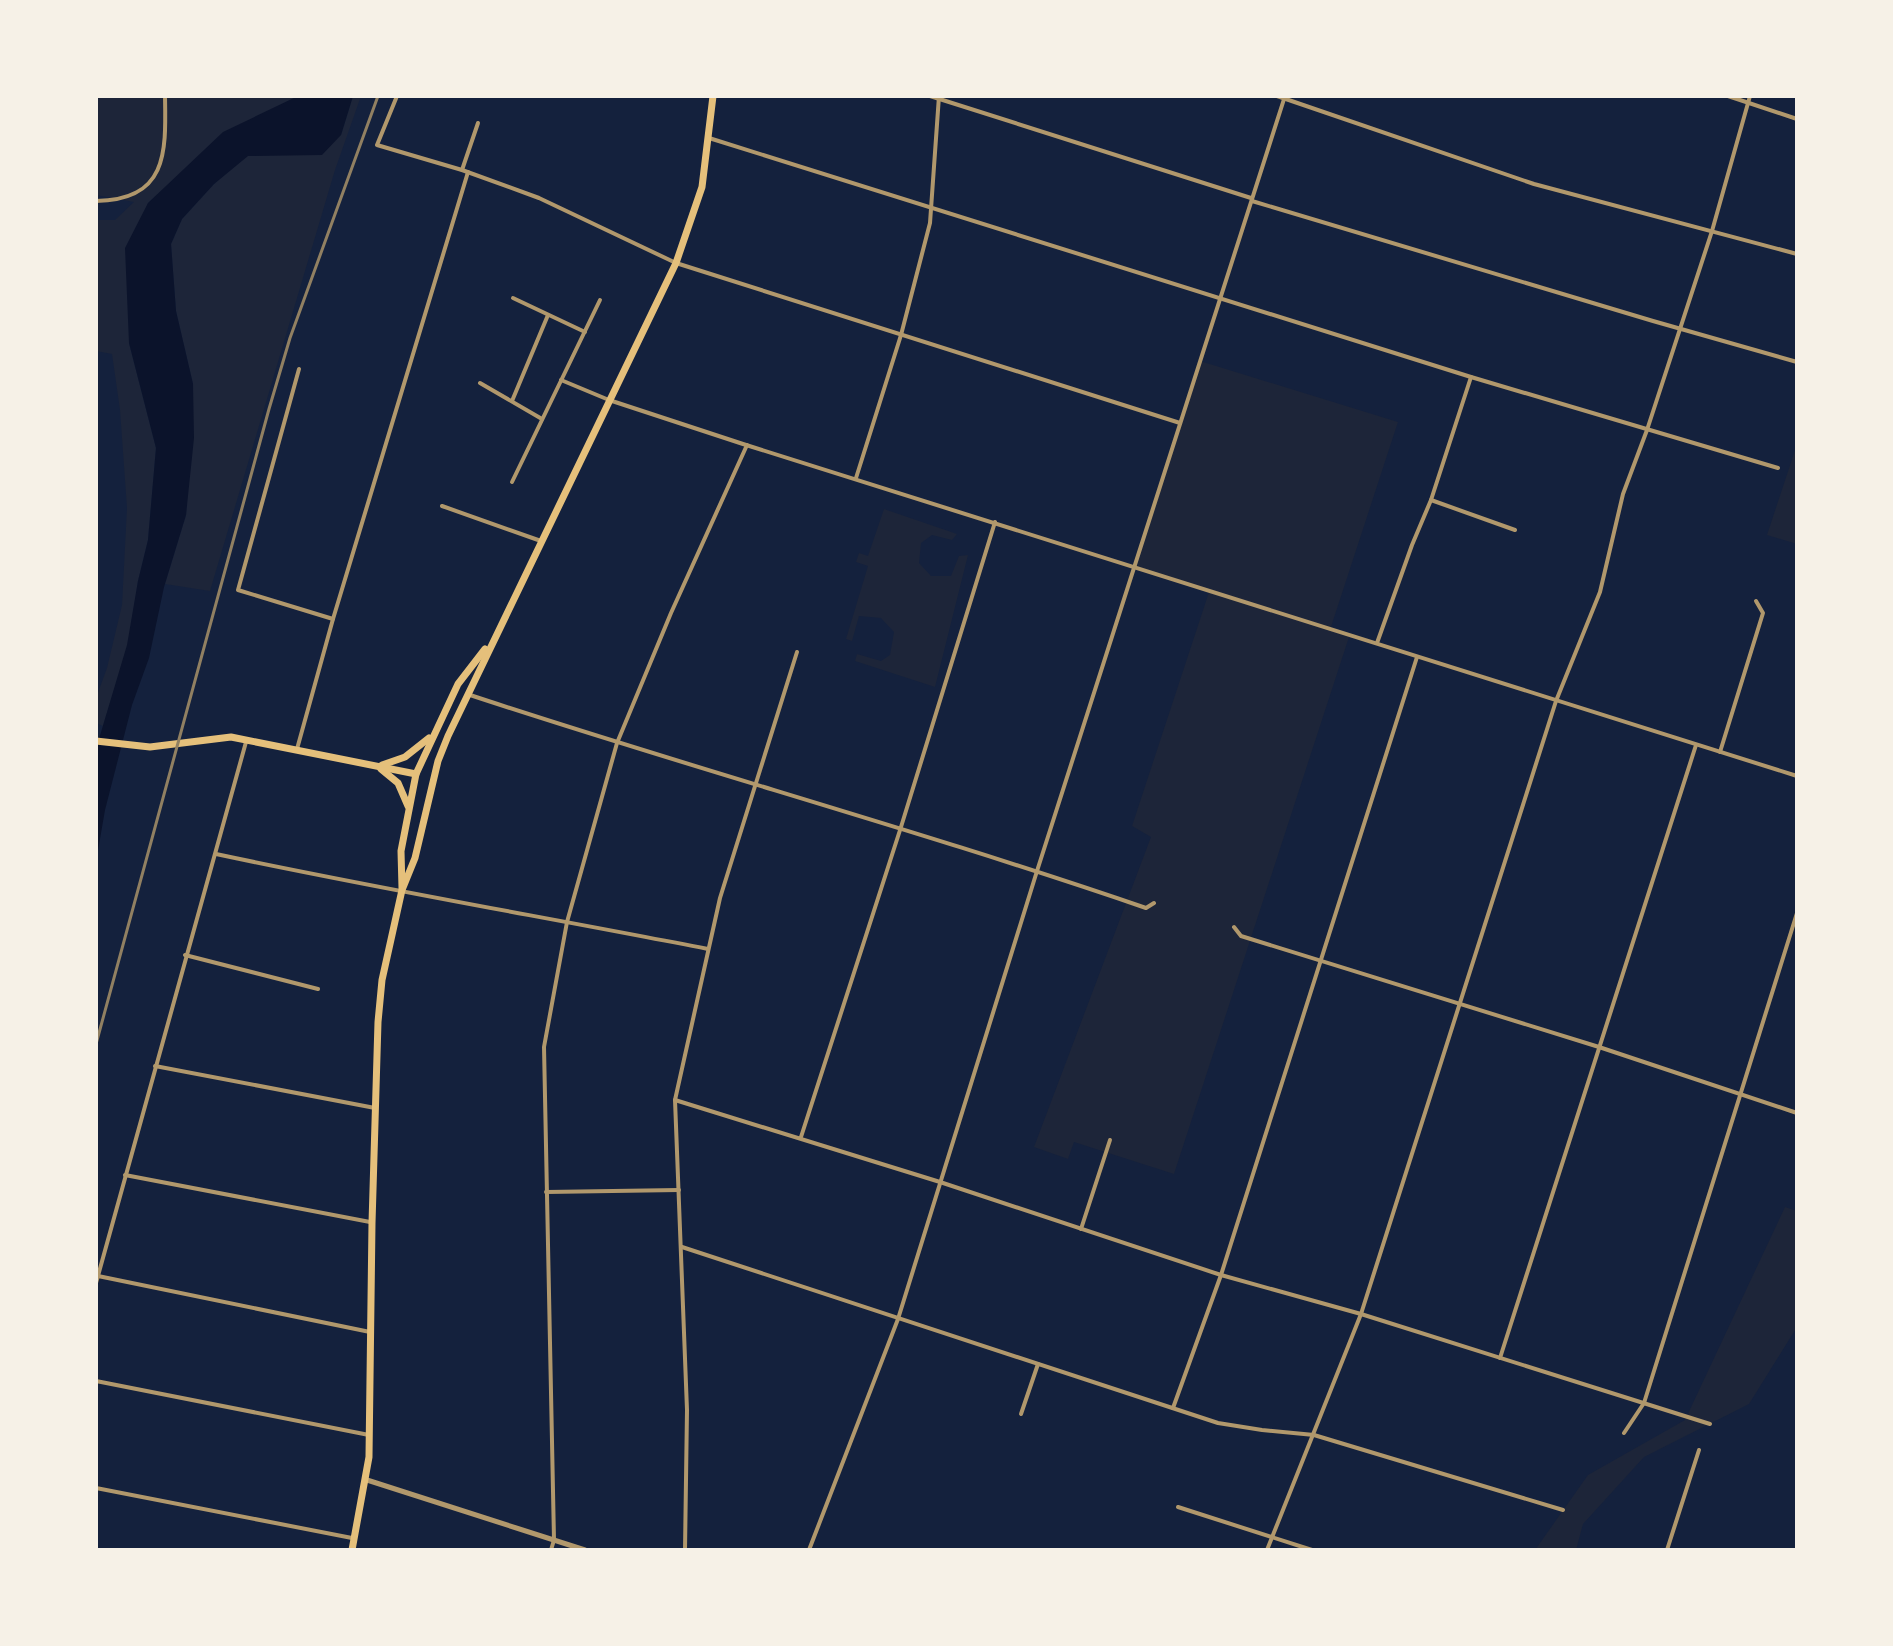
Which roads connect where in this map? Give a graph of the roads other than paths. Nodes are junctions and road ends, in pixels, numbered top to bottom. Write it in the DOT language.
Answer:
graph roads {
  1 [pos="165,96"];
  2 [pos="397,96"];
  3 [pos="713,96"];
  4 [pos="930,96"];
  5 [pos="1277,96"];
  6 [pos="1728,96"];
  7 [pos="1750,96"];
  8 [pos="1285,97"];
  9 [pos="939,98"];
  10 [pos="1748,103"];
  11 [pos="1797,119"];
  12 [pos="478,123"];
  13 [pos="709,138"];
  14 [pos="465,171"];
  15 [pos="1252,200"];
  16 [pos="96,201"];
  17 [pos="931,207"];
  18 [pos="1712,231"];
  19 [pos="1797,254"];
  20 [pos="676,263"];
  21 [pos="513,298"];
  22 [pos="1220,298"];
  23 [pos="600,300"];
  24 [pos="548,315"];
  25 [pos="1678,329"];
  26 [pos="585,332"];
  27 [pos="901,335"];
  28 [pos="1797,362"];
  29 [pos="299,369"];
  30 [pos="1471,377"];
  31 [pos="561,380"];
  32 [pos="480,383"];
  33 [pos="609,400"];
  34 [pos="512,401"];
  35 [pos="542,419"];
  36 [pos="1180,423"];
  37 [pos="1647,430"];
  38 [pos="747,445"];
  39 [pos="1778,468"];
  40 [pos="856,478"];
  41 [pos="512,482"];
  42 [pos="1431,500"];
  43 [pos="442,506"];
  44 [pos="995,522"];
  45 [pos="1515,530"];
  46 [pos="541,541"];
  47 [pos="1136,567"];
  48 [pos="1756,601"];
  49 [pos="333,619"];
  50 [pos="493,639"];
  51 [pos="1377,644"];
  52 [pos="797,652"];
  53 [pos="1417,656"];
  54 [pos="467,694"];
  55 [pos="1556,701"];
  56 [pos="448,706"];
  57 [pos="433,733"];
  58 [pos="246,740"];
  59 [pos="96,741"];
  60 [pos="617,743"];
  61 [pos="1696,745"];
  62 [pos="296,750"];
  63 [pos="1720,752"];
  64 [pos="375,766"];
  65 [pos="416,774"];
  66 [pos="1797,776"];
  67 [pos="755,784"];
  68 [pos="409,808"];
  69 [pos="901,827"];
  70 [pos="216,854"];
  71 [pos="1037,871"];
  72 [pos="402,890"];
  73 [pos="1154,903"];
  74 [pos="1797,913"];
  75 [pos="567,922"];
  76 [pos="1234,927"];
  77 [pos="709,950"];
  78 [pos="185,955"];
  79 [pos="1320,960"];
  80 [pos="318,989"];
  81 [pos="1459,1003"];
  82 [pos="1599,1047"];
  83 [pos="155,1066"];
  84 [pos="1740,1095"];
  85 [pos="675,1100"];
  86 [pos="375,1108"];
  87 [pos="1797,1113"];
  88 [pos="801,1137"];
  89 [pos="1110,1140"];
  90 [pos="125,1175"];
  91 [pos="940,1182"];
  92 [pos="679,1190"];
  93 [pos="546,1192"];
  94 [pos="372,1223"];
  95 [pos="1081,1229"];
  96 [pos="682,1247"];
  97 [pos="1221,1275"];
  98 [pos="98,1276"];
  99 [pos="96,1283"];
  100 [pos="1361,1314"];
  101 [pos="898,1319"];
  102 [pos="371,1332"];
  103 [pos="1500,1358"];
  104 [pos="1038,1364"];
  105 [pos="96,1381"];
  106 [pos="1644,1403"];
  107 [pos="1173,1408"];
  108 [pos="1021,1414"];
  109 [pos="1710,1424"];
  110 [pos="1624,1433"];
  111 [pos="369,1435"];
  112 [pos="1314,1435"];
  113 [pos="1699,1450"];
  114 [pos="367,1480"];
  115 [pos="96,1488"];
  116 [pos="1178,1507"];
  117 [pos="1563,1510"];
  118 [pos="1273,1537"];
  119 [pos="355,1538"];
  120 [pos="554,1540"];
  121 [pos="352,1550"];
  122 [pos="551,1550"];
  123 [pos="585,1550"];
  124 [pos="685,1550"];
  125 [pos="809,1550"];
  126 [pos="1267,1550"];
  127 [pos="1312,1550"];
  128 [pos="1667,1550"];
  1 -- 16 [label="street"];
  2 -- 14 [label="street"];
  3 -- 13 [label="main road"];
  4 -- 9 [label="street"];
  5 -- 8 [label="street"];
  6 -- 10 [label="street"];
  7 -- 10 [label="street"];
  8 -- 15 [label="street"];
  8 -- 18 [label="street"];
  9 -- 15 [label="street"];
  9 -- 17 [label="street"];
  10 -- 11 [label="street"];
  10 -- 18 [label="street"];
  12 -- 14 [label="street"];
  13 -- 17 [label="street"];
  13 -- 20 [label="main road"];
  14 -- 20 [label="street"];
  14 -- 49 [label="street"];
  15 -- 22 [label="street"];
  15 -- 25 [label="street"];
  17 -- 22 [label="street"];
  17 -- 27 [label="street"];
  18 -- 19 [label="street"];
  18 -- 25 [label="street"];
  20 -- 27 [label="street"];
  20 -- 33 [label="main road"];
  21 -- 24 [label="street"];
  22 -- 30 [label="street"];
  22 -- 36 [label="street"];
  23 -- 26 [label="street"];
  24 -- 26 [label="street"];
  24 -- 34 [label="street"];
  25 -- 28 [label="street"];
  25 -- 37 [label="street"];
  26 -- 31 [label="street"];
  27 -- 36 [label="street"];
  27 -- 40 [label="street"];
  29 -- 49 [label="street"];
  30 -- 37 [label="street"];
  30 -- 42 [label="street"];
  31 -- 33 [label="street"];
  31 -- 35 [label="street"];
  32 -- 34 [label="street"];
  33 -- 38 [label="street"];
  33 -- 46 [label="main road"];
  34 -- 35 [label="street"];
  35 -- 41 [label="street"];
  36 -- 47 [label="street"];
  37 -- 39 [label="street"];
  37 -- 55 [label="street"];
  38 -- 40 [label="street"];
  38 -- 60 [label="street"];
  40 -- 44 [label="street"];
  42 -- 45 [label="street"];
  42 -- 51 [label="street"];
  43 -- 46 [label="street"];
  44 -- 47 [label="street"];
  44 -- 69 [label="street"];
  46 -- 50 [label="main road"];
  47 -- 51 [label="street"];
  47 -- 71 [label="street"];
  48 -- 63 [label="street"];
  49 -- 62 [label="street"];
  50 -- 54 [label="main road"];
  50 -- 56 [label="main road"];
  51 -- 53 [label="street"];
  52 -- 67 [label="street"];
  53 -- 55 [label="street"];
  53 -- 79 [label="street"];
  54 -- 56 [label="main road"];
  54 -- 60 [label="street"];
  54 -- 72 [label="main road"];
  55 -- 61 [label="street"];
  55 -- 81 [label="street"];
  56 -- 57 [label="main road"];
  57 -- 64 [label="main road"];
  57 -- 65 [label="main road"];
  58 -- 59 [label="main road"];
  58 -- 62 [label="main road"];
  58 -- 70 [label="street"];
  60 -- 67 [label="street"];
  60 -- 75 [label="street"];
  61 -- 63 [label="street"];
  61 -- 82 [label="street"];
  62 -- 64 [label="main road"];
  63 -- 66 [label="street"];
  64 -- 65 [label="main road"];
  64 -- 68 [label="main road"];
  65 -- 68 [label="main road"];
  67 -- 69 [label="street"];
  67 -- 77 [label="street"];
  68 -- 72 [label="main road"];
  69 -- 71 [label="street"];
  69 -- 88 [label="street"];
  70 -- 72 [label="street"];
  70 -- 78 [label="street"];
  71 -- 73 [label="street"];
  71 -- 91 [label="street"];
  72 -- 75 [label="street"];
  72 -- 86 [label="main road"];
  74 -- 84 [label="street"];
  75 -- 77 [label="street"];
  75 -- 93 [label="street"];
  76 -- 79 [label="street"];
  77 -- 85 [label="street"];
  78 -- 80 [label="street"];
  78 -- 83 [label="street"];
  79 -- 81 [label="street"];
  79 -- 97 [label="street"];
  81 -- 82 [label="street"];
  81 -- 100 [label="street"];
  82 -- 84 [label="street"];
  82 -- 103 [label="street"];
  83 -- 86 [label="street"];
  83 -- 90 [label="street"];
  84 -- 87 [label="street"];
  84 -- 106 [label="street"];
  85 -- 88 [label="street"];
  85 -- 92 [label="street"];
  86 -- 94 [label="main road"];
  88 -- 91 [label="street"];
  89 -- 95 [label="street"];
  90 -- 94 [label="street"];
  90 -- 98 [label="street"];
  91 -- 95 [label="street"];
  91 -- 101 [label="street"];
  92 -- 93 [label="street"];
  92 -- 96 [label="street"];
  93 -- 120 [label="street"];
  94 -- 102 [label="main road"];
  95 -- 97 [label="street"];
  96 -- 101 [label="street"];
  96 -- 124 [label="street"];
  97 -- 100 [label="street"];
  97 -- 107 [label="street"];
  98 -- 99 [label="street"];
  98 -- 102 [label="street"];
  100 -- 103 [label="street"];
  100 -- 112 [label="street"];
  101 -- 104 [label="street"];
  101 -- 125 [label="street"];
  102 -- 111 [label="main road"];
  103 -- 106 [label="street"];
  104 -- 107 [label="street"];
  104 -- 108 [label="street"];
  105 -- 111 [label="street"];
  106 -- 109 [label="street"];
  106 -- 110 [label="street"];
  107 -- 112 [label="street"];
  111 -- 114 [label="main road"];
  112 -- 117 [label="street"];
  112 -- 118 [label="street"];
  113 -- 128 [label="street"];
  114 -- 119 [label="main road"];
  114 -- 120 [label="street"];
  115 -- 119 [label="street"];
  116 -- 118 [label="street"];
  118 -- 126 [label="street"];
  118 -- 127 [label="street"];
  119 -- 121 [label="main road"];
  120 -- 122 [label="street"];
  120 -- 123 [label="street"];
}
